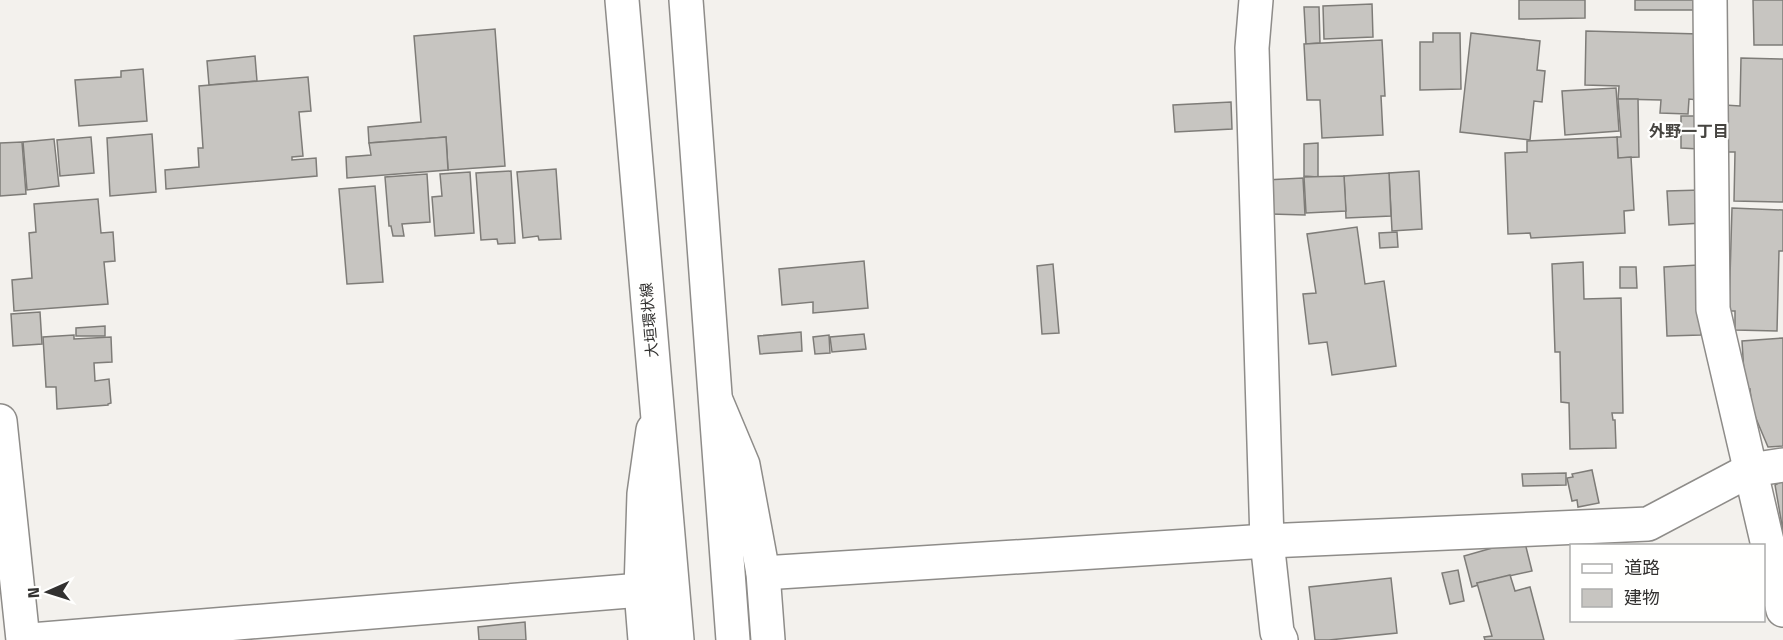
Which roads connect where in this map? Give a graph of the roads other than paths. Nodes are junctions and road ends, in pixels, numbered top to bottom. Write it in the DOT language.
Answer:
graph roads {
  1 [pos="622,0"];
  2 [pos="686,0"];
  3 [pos="1256,0"];
  4 [pos="1710,0"];
  5 [pos="715,398"];
  6 [pos="656,403"];
  7 [pos="0,421"];
  8 [pos="1783,465"];
  9 [pos="1750,470"];
  10 [pos="1267,541"];
  11 [pos="763,573"];
  12 [pos="641,590"];
  13 [pos="1783,610"];
  14 [pos="23,640"];
  15 [pos="31,640"];
  16 [pos="645,640"];
  17 [pos="677,640"];
  18 [pos="733,640"];
  19 [pos="768,640"];
  20 [pos="1281,640"];
  1 -- 6 [label="street, 大垣環状線"];
  2 -- 5 [label="street"];
  3 -- 10 [label="street"];
  4 -- 9 [label="street"];
  5 -- 11 [label="street"];
  5 -- 18 [label="street"];
  6 -- 12 [label="street"];
  6 -- 17 [label="street, 大垣環状線"];
  7 -- 14 [label="street"];
  8 -- 9 [label="street"];
  9 -- 10 [label="street"];
  9 -- 13 [label="street"];
  10 -- 11 [label="street"];
  10 -- 20 [label="street"];
  11 -- 19 [label="street"];
  12 -- 15 [label="street"];
  12 -- 16 [label="street"];
}
